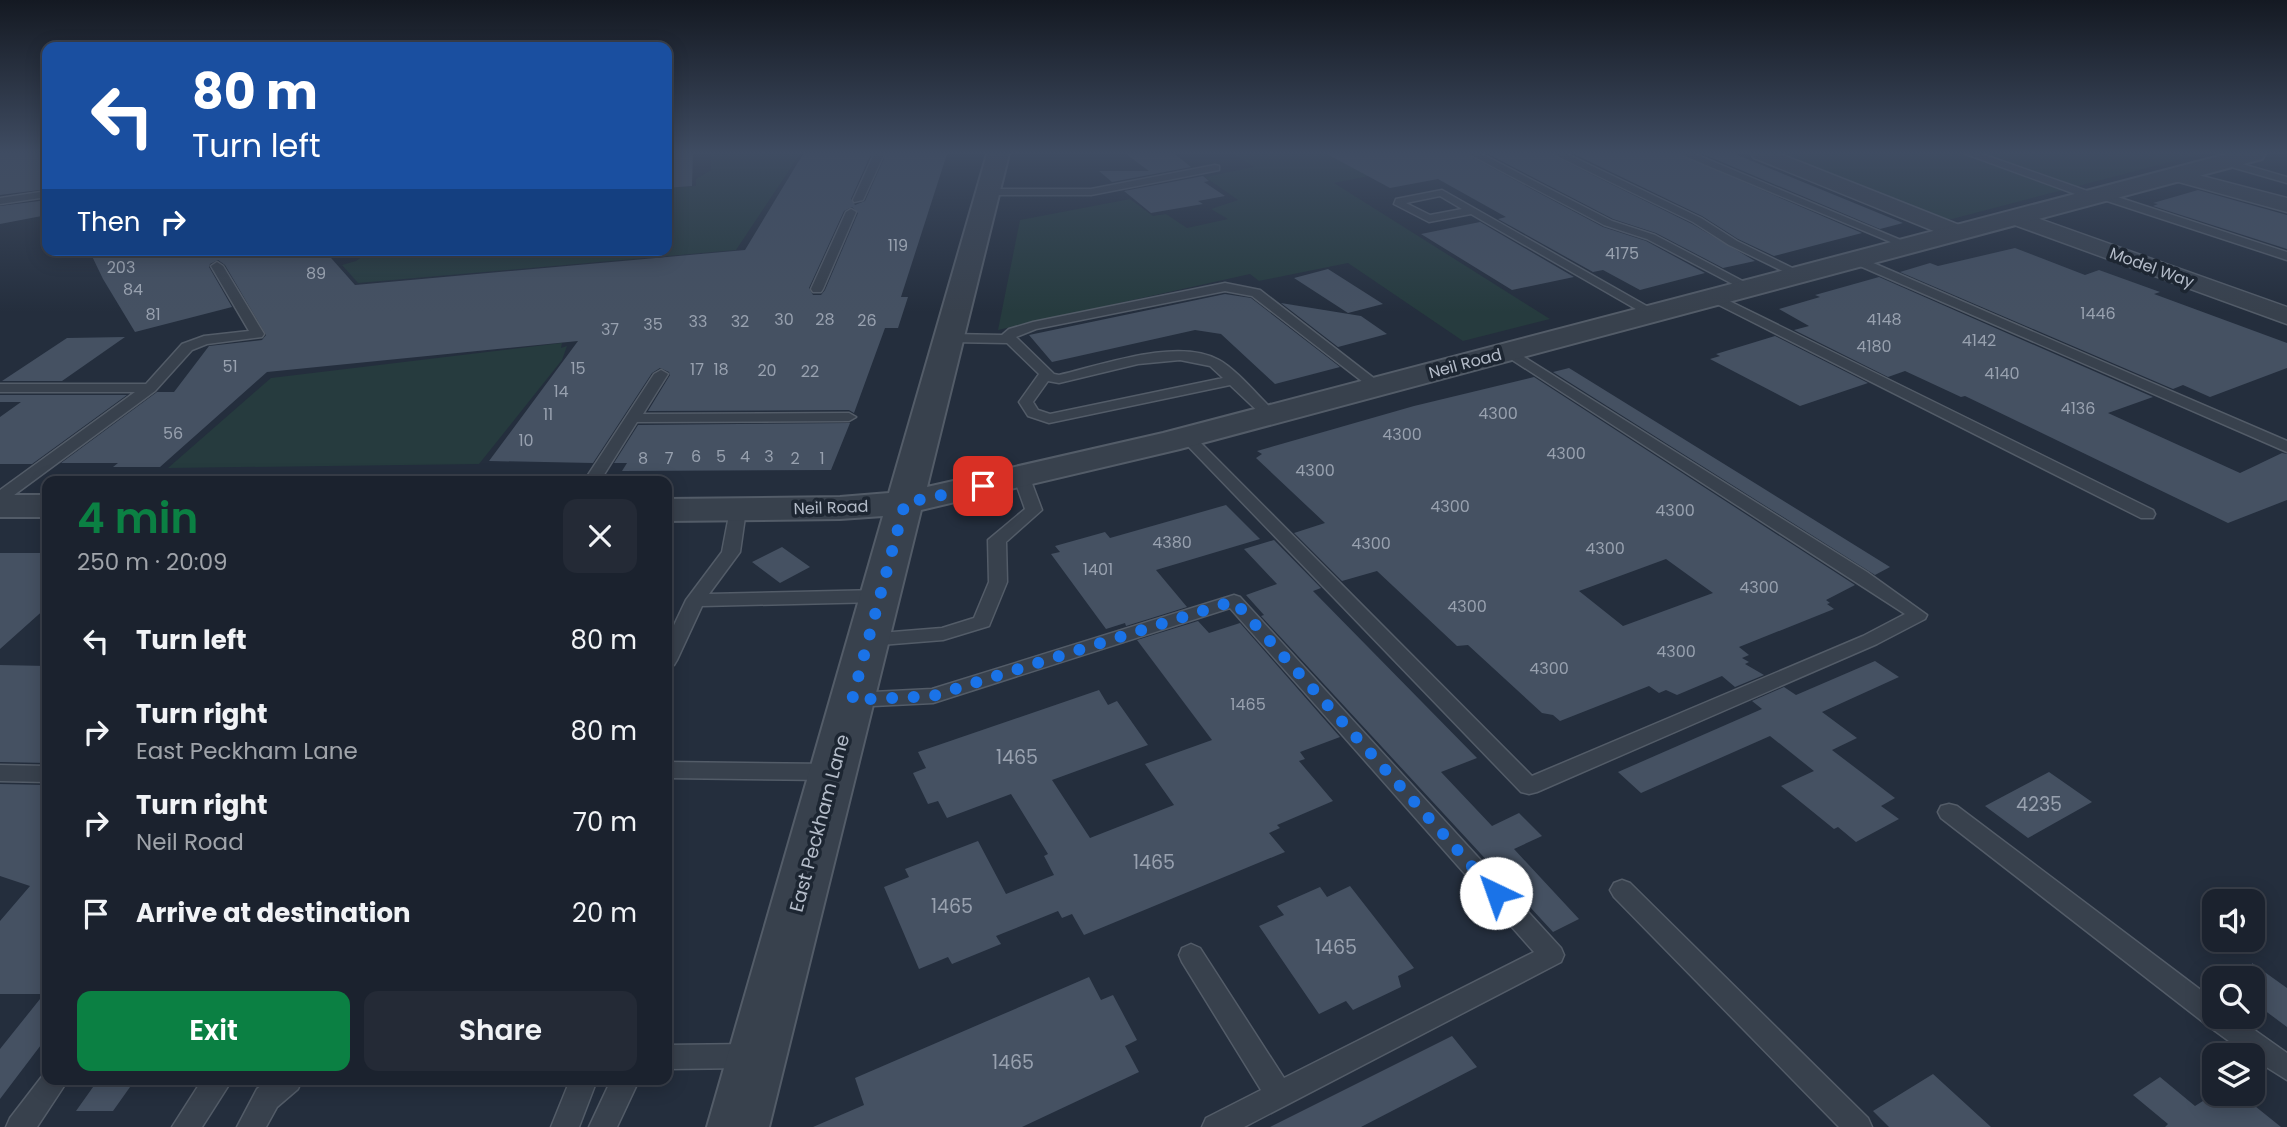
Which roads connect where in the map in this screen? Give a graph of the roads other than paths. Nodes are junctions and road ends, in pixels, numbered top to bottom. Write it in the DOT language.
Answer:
graph roads {
  1 [pos="985,207"];
  2 [pos="1404,207"];
  3 [pos="1465,207"];
  4 [pos="1576,207"];
  5 [pos="1669,207"];
  6 [pos="1813,207"];
  7 [pos="1892,207"];
  8 [pos="2058,207"];
  9 [pos="2131,207"];
  10 [pos="1473,211"];
  11 [pos="851,212"];
  12 [pos="2017,218"];
  13 [pos="1959,233"];
  14 [pos="1909,246"];
  15 [pos="2287,256"];
  16 [pos="1857,260"];
  17 [pos="217,266"];
  18 [pos="1799,274"];
  19 [pos="1748,287"];
  20 [pos="817,289"];
  21 [pos="1713,297"];
  22 [pos="1653,313"];
  23 [pos="2287,316"];
  24 [pos="951,338"];
  25 [pos="1006,338"];
  26 [pos="1508,351"];
  27 [pos="662,374"];
  28 [pos="1046,374"];
  29 [pos="1233,380"];
  30 [pos="1377,386"];
  31 [pos="0,388"];
  32 [pos="150,388"];
  33 [pos="1270,415"];
  34 [pos="849,417"];
  35 [pos="635,418"];
  36 [pos="1186,437"];
  37 [pos="2287,447"];
  38 [pos="595,476"];
  39 [pos="1022,478"];
  40 [pos="0,498"];
  41 [pos="905,503"];
  42 [pos="0,506"];
  43 [pos="42,506"];
  44 [pos="672,510"];
  45 [pos="738,510"];
  46 [pos="2147,514"];
  47 [pos="695,600"];
  48 [pos="874,618"];
  49 [pos="672,649"];
  50 [pos="852,700"];
  51 [pos="672,770"];
  52 [pos="833,772"];
  53 [pos="0,774"];
  54 [pos="42,774"];
  55 [pos="1949,812"];
  56 [pos="1622,890"];
  57 [pos="1191,955"];
  58 [pos="2202,1006"];
  59 [pos="2233,1029"];
  60 [pos="757,1056"];
  61 [pos="672,1057"];
  62 [pos="2287,1068"];
  63 [pos="51,1085"];
  64 [pos="215,1085"];
  65 [pos="282,1085"];
  66 [pos="581,1085"];
  67 [pos="623,1085"];
  68 [pos="1279,1095"];
  69 [pos="20,1127"];
  70 [pos="186,1127"];
  71 [pos="251,1127"];
  72 [pos="565,1127"];
  73 [pos="603,1127"];
  74 [pos="738,1127"];
  75 [pos="1216,1127"];
  76 [pos="1858,1127"];
  1 -- 24 [label="street, East Peckham Lane"];
  2 -- 10 [label="lane"];
  3 -- 10 [label="lane"];
  4 -- 19 [label="lane"];
  5 -- 18 [label="lane"];
  6 -- 14 [label="lane"];
  7 -- 13 [label="street"];
  8 -- 12 [label="street, Neil Road"];
  9 -- 15 [label="lane"];
  10 -- 22 [label="lane"];
  11 -- 20 [label="lane"];
  12 -- 13 [label="street, Neil Road"];
  12 -- 23 [label="street, Model Way"];
  13 -- 14 [label="street, Neil Road"];
  14 -- 16 [label="street, Neil Road"];
  16 -- 18 [label="street, Neil Road"];
  16 -- 37 [label="lane"];
  17 -- 32 [label="lane"];
  18 -- 19 [label="street, Neil Road"];
  19 -- 21 [label="street, Neil Road"];
  21 -- 22 [label="street, Neil Road"];
  21 -- 46 [label="lane"];
  22 -- 26 [label="street, Neil Road"];
  24 -- 25 [label="lane"];
  24 -- 41 [label="street, East Peckham Lane"];
  25 -- 28 [label="lane"];
  25 -- 30 [label="lane"];
  26 -- 30 [label="street, Neil Road"];
  26 -- 36 [label="lane"];
  27 -- 35 [label="lane"];
  28 -- 29 [label="lane"];
  28 -- 29 [label="lane"];
  29 -- 33 [label="lane"];
  30 -- 33 [label="street, Neil Road"];
  31 -- 32 [label="lane"];
  32 -- 40 [label="lane"];
  33 -- 36 [label="street, Neil Road"];
  34 -- 35 [label="lane"];
  35 -- 38 [label="lane"];
  36 -- 39 [label="street, Neil Road"];
  39 -- 41 [label="street, Neil Road"];
  39 -- 48 [label="lane"];
  41 -- 45 [label="street, Neil Road"];
  41 -- 48 [label="street, East Peckham Lane"];
  42 -- 43 [label="street"];
  44 -- 45 [label="street, Neil Road"];
  45 -- 47 [label="lane"];
  47 -- 48 [label="lane"];
  47 -- 49 [label="lane"];
  48 -- 50 [label="street, East Peckham Lane"];
  50 -- 52 [label="street, East Peckham Lane"];
  50 -- 68 [label="lane"];
  51 -- 52 [label="lane"];
  52 -- 60 [label="street, East Peckham Lane"];
  53 -- 54 [label="lane"];
  55 -- 58 [label="lane"];
  56 -- 76 [label="lane"];
  57 -- 68 [label="lane"];
  59 -- 62 [label="lane"];
  60 -- 61 [label="lane"];
  60 -- 74 [label="street, East Peckham Lane"];
  63 -- 69 [label="lane"];
  64 -- 70 [label="lane"];
  65 -- 71 [label="lane"];
  66 -- 72 [label="lane"];
  67 -- 73 [label="lane"];
  68 -- 75 [label="lane"];
}
